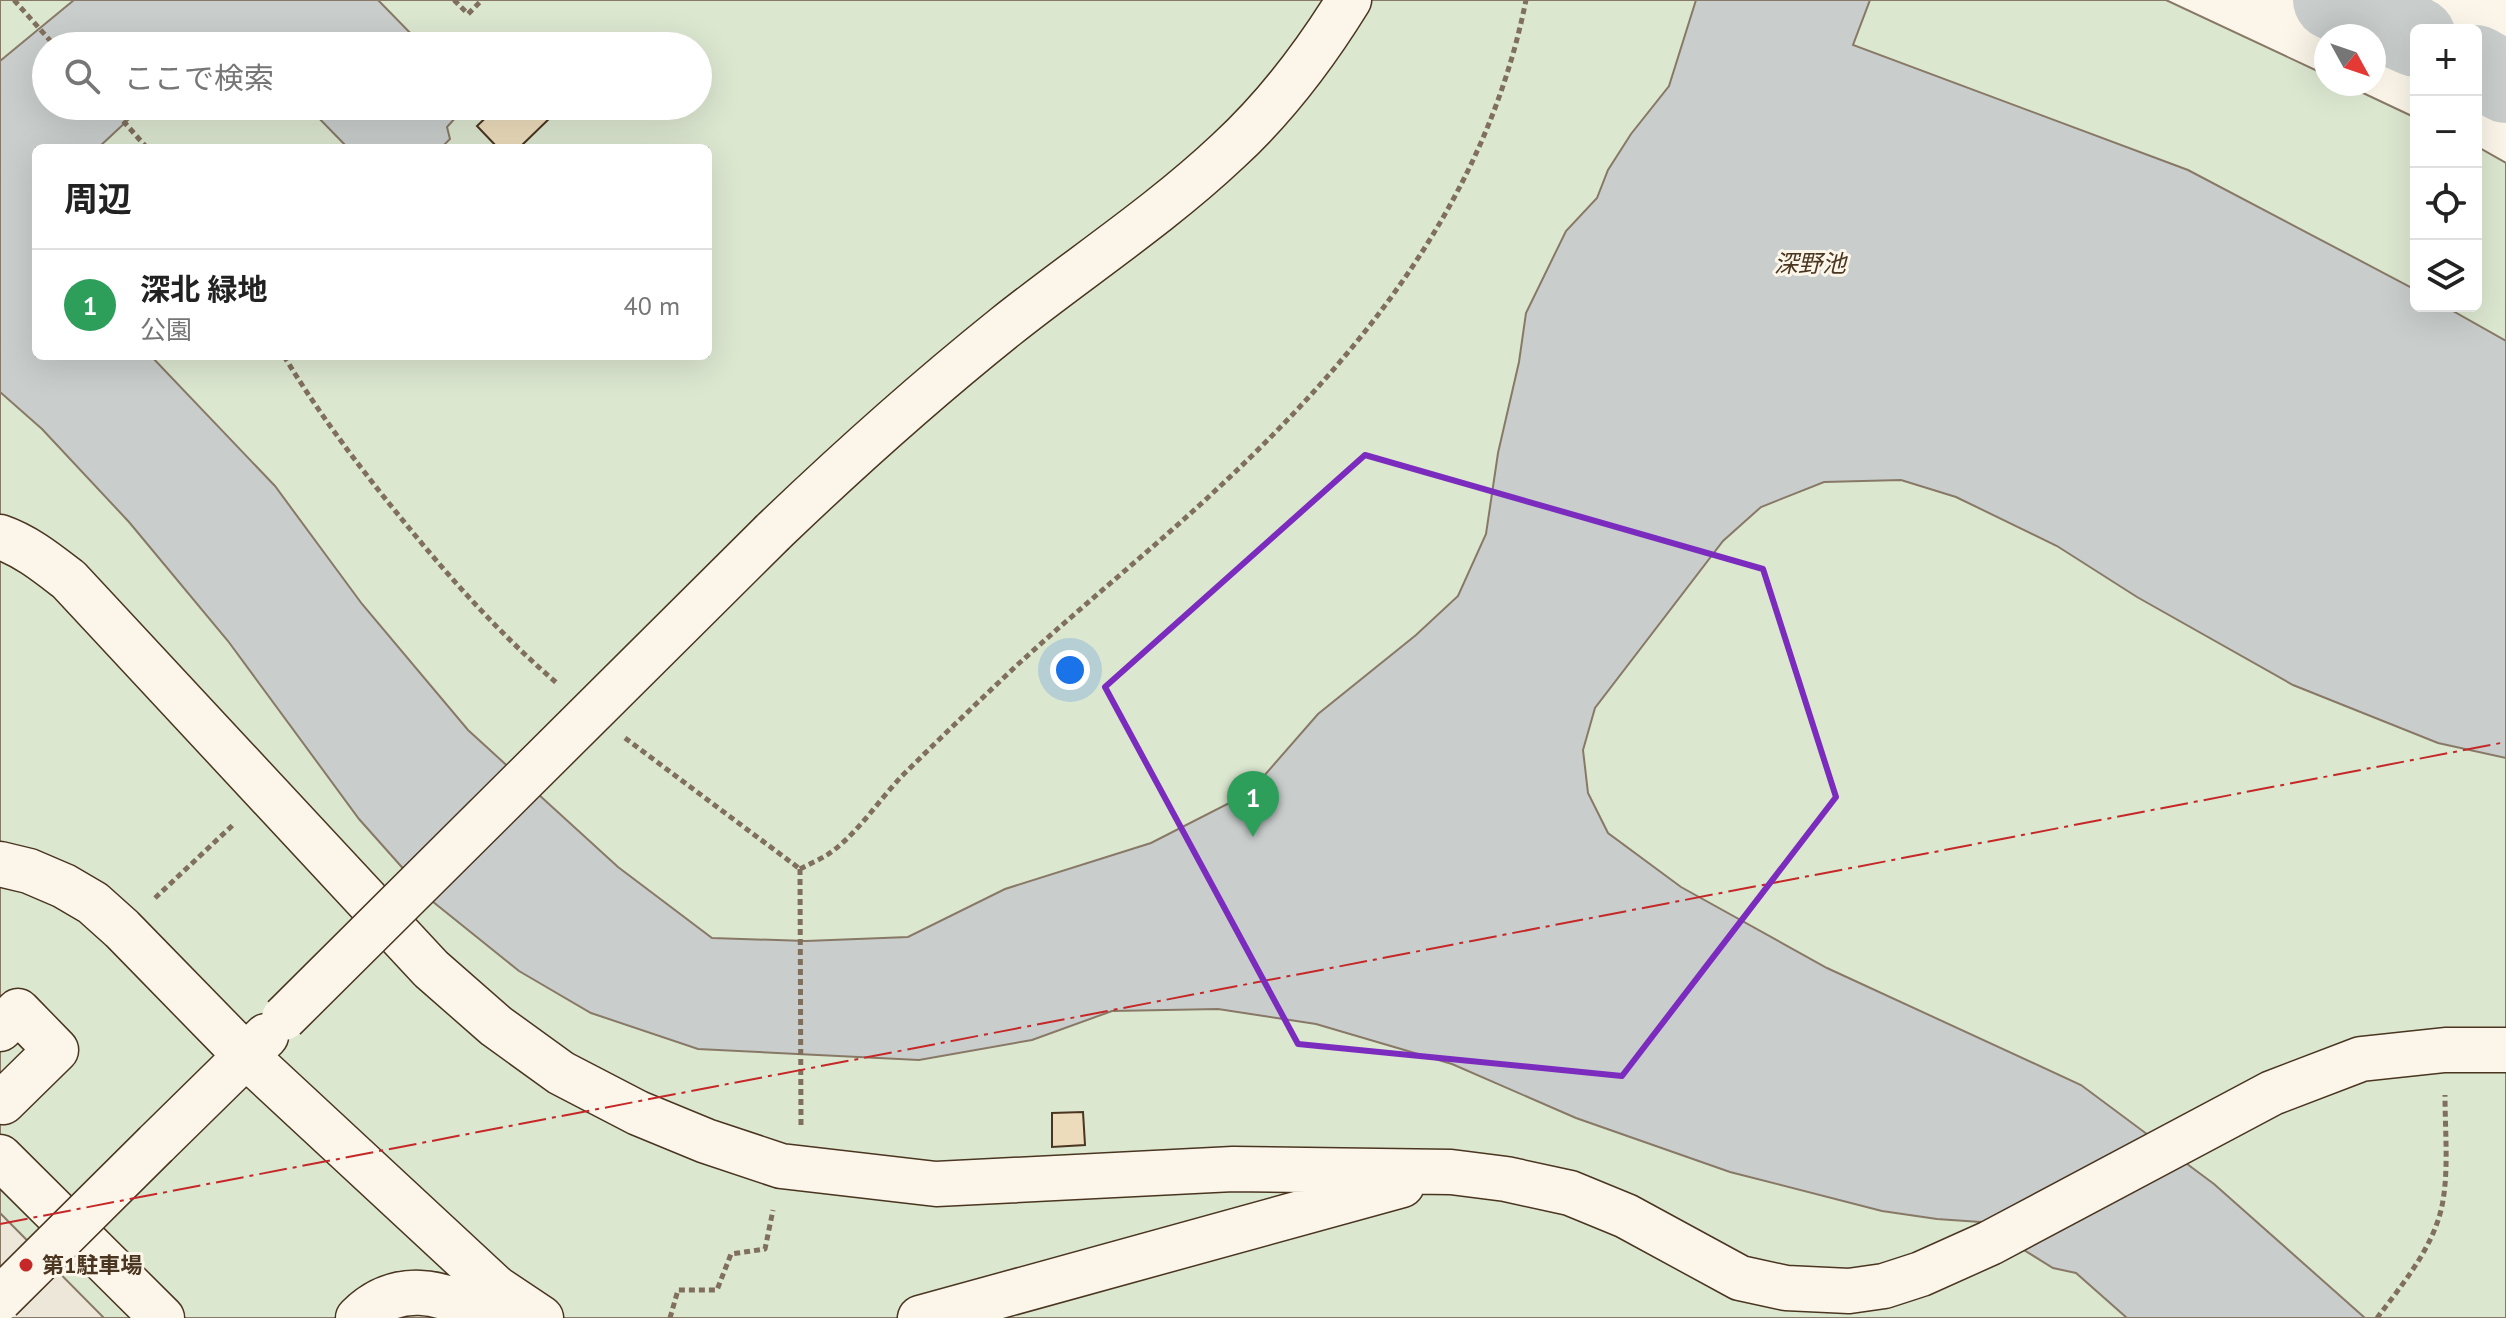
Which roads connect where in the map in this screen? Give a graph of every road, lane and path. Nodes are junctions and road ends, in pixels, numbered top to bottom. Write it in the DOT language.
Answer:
graph roads {
  1 [pos="14,0"];
  2 [pos="454,0"];
  3 [pos="482,0"];
  4 [pos="1349,0"];
  5 [pos="1526,0"];
  6 [pos="42,32"];
  7 [pos="123,120"];
  8 [pos="144,144"];
  9 [pos="286,360"];
  10 [pos="0,537"];
  11 [pos="565,689"];
  12 [pos="619,733"];
  13 [pos="222,836"];
  14 [pos="192,863"];
  15 [pos="0,864"];
  16 [pos="800,869"];
  17 [pos="0,1029"];
  18 [pos="2445,1050"];
  19 [pos="2506,1050"];
  20 [pos="246,1056"];
  21 [pos="802,1086"];
  22 [pos="0,1100"];
  23 [pos="0,1157"];
  24 [pos="1451,1172"];
  25 [pos="765,1249"];
  26 [pos="0,1299"];
  27 [pos="497,1308"];
  28 [pos="162,1318"];
  29 [pos="358,1318"];
  30 [pos="541,1318"];
  31 [pos="670,1318"];
  32 [pos="920,1318"];
  33 [pos="2377,1318"];
  1 -- 6 [label="path"];
  2 -- 3 [label="path"];
  4 -- 20 [label="street, bridge"];
  5 -- 16 [label="path"];
  7 -- 8 [label="path"];
  9 -- 11 [label="path"];
  10 -- 24 [label="street"];
  12 -- 16 [label="path"];
  13 -- 14 [label="path"];
  15 -- 20 [label="street"];
  16 -- 21 [label="path"];
  17 -- 22 [label="street"];
  18 -- 19 [label="street"];
  18 -- 24 [label="street"];
  18 -- 33 [label="path"];
  20 -- 26 [label="street, bridge"];
  20 -- 27 [label="street"];
  23 -- 28 [label="street"];
  24 -- 32 [label="street"];
  25 -- 31 [label="path"];
  27 -- 29 [label="street"];
  27 -- 30 [label="street"];
}
